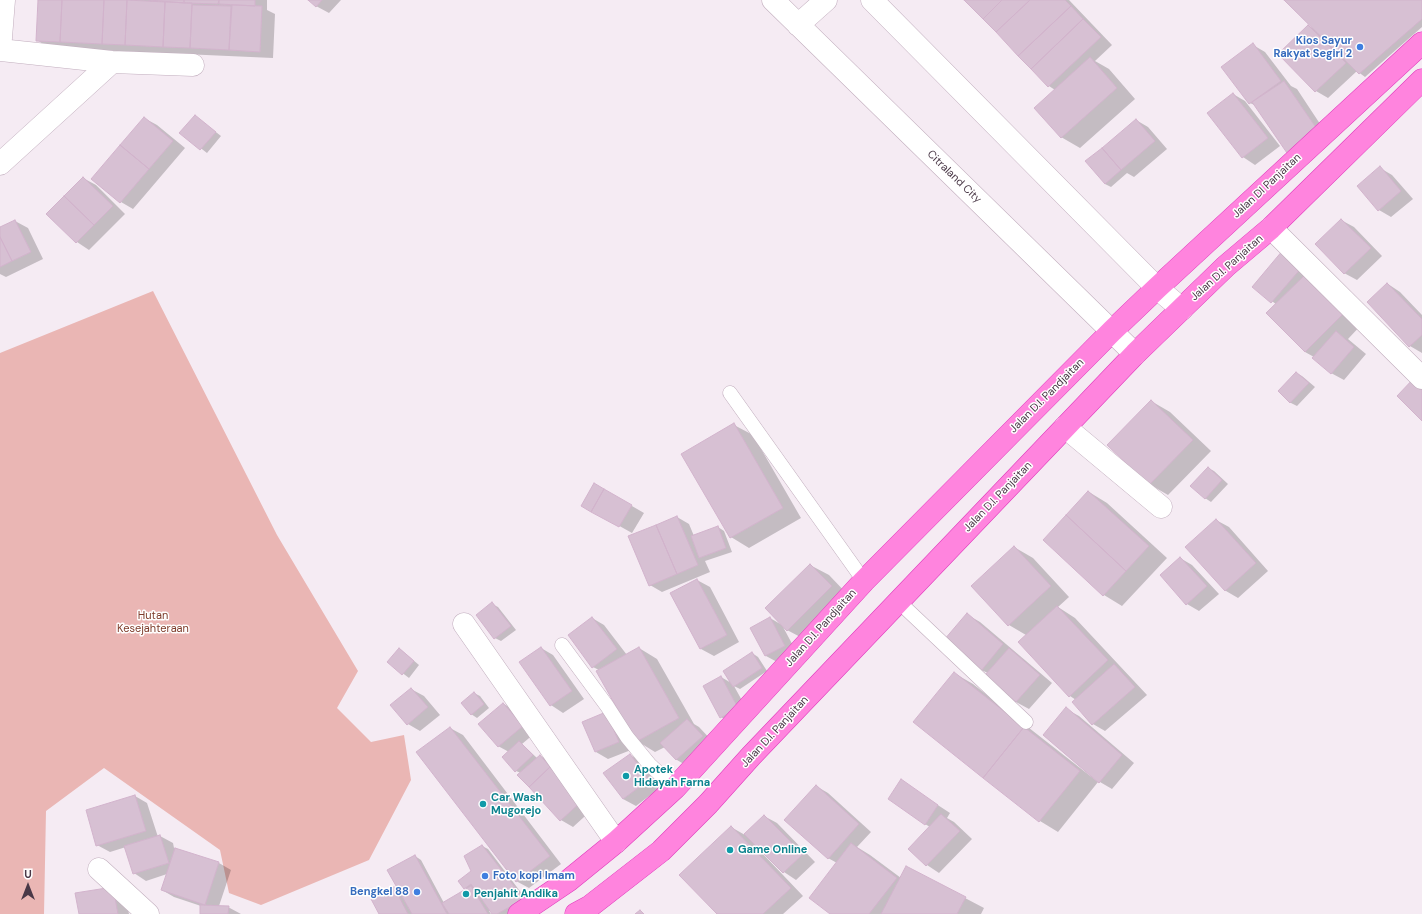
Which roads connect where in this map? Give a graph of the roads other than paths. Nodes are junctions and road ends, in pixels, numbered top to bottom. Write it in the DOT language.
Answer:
graph roads {
  1 [pos="4,0"];
  2 [pos="773,0"];
  3 [pos="826,0"];
  4 [pos="872,0"];
  5 [pos="798,25"];
  6 [pos="1422,43"];
  7 [pos="0,50"];
  8 [pos="112,62"];
  9 [pos="193,65"];
  10 [pos="1422,80"];
  11 [pos="0,164"];
  12 [pos="1271,228"];
  13 [pos="1157,288"];
  14 [pos="1182,309"];
  15 [pos="1112,331"];
  16 [pos="1135,354"];
  17 [pos="1422,378"];
  18 [pos="730,393"];
  19 [pos="1065,427"];
  20 [pos="1161,507"];
  21 [pos="864,581"];
  22 [pos="899,602"];
  23 [pos="464,624"];
  24 [pos="562,645"];
  25 [pos="1026,722"];
  26 [pos="675,788"];
  27 [pos="616,842"];
  28 [pos="99,869"];
  29 [pos="148,914"];
  30 [pos="520,914"];
  31 [pos="576,914"];
  1 -- 7 [label="street"];
  2 -- 5 [label="street, Citraland City"];
  3 -- 5 [label="street"];
  4 -- 13 [label="street"];
  5 -- 15 [label="street, Citraland City"];
  6 -- 13 [label="highway, Jalan DI Panjaitan"];
  7 -- 8 [label="street"];
  8 -- 9 [label="street"];
  8 -- 11 [label="street"];
  10 -- 12 [label="highway, Jalan D.I. Panjaitan"];
  12 -- 14 [label="highway, Jalan D.I. Panjaitan"];
  12 -- 17 [label="street"];
  13 -- 14 [label="street"];
  13 -- 15 [label="highway, Jalan DI Panjaitan"];
  14 -- 16 [label="highway, Jalan D.I. Panjaitan"];
  15 -- 16 [label="street, Citraland City"];
  15 -- 21 [label="highway, Jalan D.I. Pandjaitan"];
  16 -- 19 [label="highway, Jalan D.I. Panjaitan"];
  18 -- 21 [label="lane"];
  19 -- 20 [label="street"];
  19 -- 22 [label="highway, Jalan D.I. Panjaitan"];
  21 -- 26 [label="highway, Jalan D.I. Pandjaitan"];
  22 -- 25 [label="lane"];
  22 -- 31 [label="highway, Jalan D.I. Panjaitan"];
  23 -- 27 [label="street"];
  24 -- 26 [label="lane"];
  26 -- 27 [label="highway, Jalan D.I. Pandjaitan"];
  27 -- 30 [label="highway, Jalan D.I. Pandjaitan"];
  28 -- 29 [label="street"];
}
